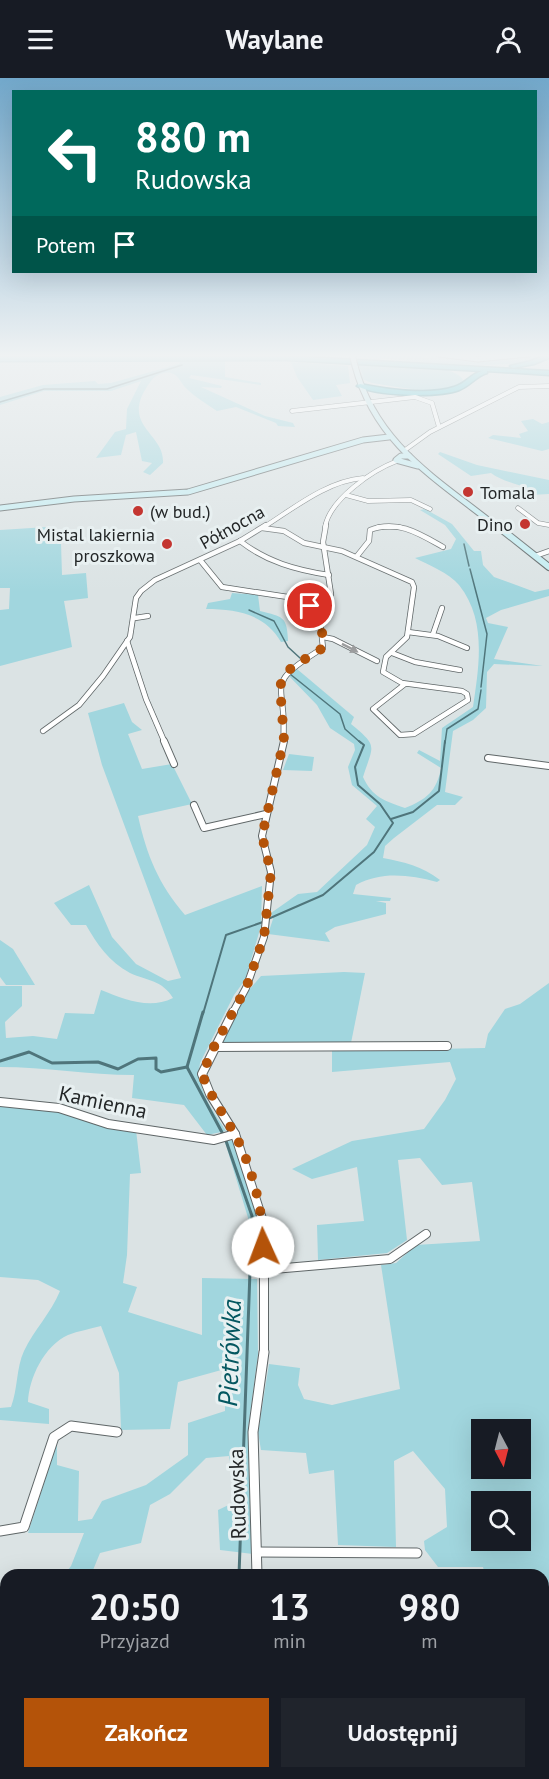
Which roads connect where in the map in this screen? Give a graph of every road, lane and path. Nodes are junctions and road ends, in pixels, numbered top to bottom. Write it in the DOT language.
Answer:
graph roads {
  1 [pos="380,433"];
  2 [pos="386,433"];
  3 [pos="427,433"];
  4 [pos="379,437"];
  5 [pos="415,440"];
  6 [pos="392,442"];
  7 [pos="405,450"];
  8 [pos="409,456"];
  9 [pos="399,459"];
  10 [pos="412,462"];
  11 [pos="364,477"];
  12 [pos="346,495"];
  13 [pos="0,508"];
  14 [pos="518,508"];
  15 [pos="430,509"];
  16 [pos="549,525"];
  17 [pos="262,528"];
  18 [pos="240,541"];
  19 [pos="324,546"];
  20 [pos="443,547"];
  21 [pos="549,552"];
  22 [pos="357,556"];
  23 [pos="535,556"];
  24 [pos="200,560"];
  25 [pos="549,567"];
  26 [pos="329,575"];
  27 [pos="442,608"];
  28 [pos="321,615"];
  29 [pos="148,616"];
  30 [pos="135,618"];
  31 [pos="408,632"];
  32 [pos="433,634"];
  33 [pos="323,637"];
  34 [pos="127,641"];
  35 [pos="467,648"];
  36 [pos="392,653"];
  37 [pos="377,662"];
  38 [pos="460,670"];
  39 [pos="405,684"];
  40 [pos="43,731"];
  41 [pos="488,758"];
  42 [pos="174,764"];
  43 [pos="549,766"];
  44 [pos="194,805"];
  45 [pos="266,814"];
  46 [pos="447,1046"];
  47 [pos="214,1047"];
  48 [pos="0,1102"];
  49 [pos="234,1134"];
  50 [pos="426,1234"];
  51 [pos="262,1270"];
  52 [pos="117,1432"];
  53 [pos="0,1531"];
  54 [pos="257,1552"];
  55 [pos="417,1554"];
  56 [pos="257,1569"];
  1 -- 4 [label="main road"];
  2 -- 6 [label="main road"];
  3 -- 5 [label="street"];
  4 -- 6 [label="main road"];
  4 -- 13 [label="main road"];
  5 -- 6 [label="street"];
  5 -- 7 [label="street"];
  6 -- 7 [label="main road"];
  6 -- 9 [label="main road"];
  7 -- 8 [label="main road"];
  8 -- 9 [label="main road"];
  8 -- 10 [label="main road"];
  9 -- 10 [label="main road"];
  9 -- 11 [label="street"];
  10 -- 23 [label="main road"];
  11 -- 12 [label="street"];
  11 -- 17 [label="street, Północna"];
  12 -- 15 [label="street"];
  12 -- 19 [label="street"];
  14 -- 16 [label="street"];
  17 -- 18 [label="street, Północna"];
  17 -- 19 [label="street"];
  18 -- 24 [label="street, Północna"];
  18 -- 26 [label="street"];
  19 -- 22 [label="street"];
  19 -- 26 [label="street"];
  20 -- 22 [label="street"];
  21 -- 23 [label="street"];
  22 -- 31 [label="street"];
  23 -- 25 [label="main road"];
  24 -- 28 [label="street"];
  24 -- 30 [label="street, Północna"];
  26 -- 28 [label="street"];
  27 -- 32 [label="street"];
  28 -- 33 [label="street"];
  29 -- 30 [label="street"];
  30 -- 34 [label="street, Północna"];
  31 -- 32 [label="street"];
  31 -- 36 [label="street"];
  32 -- 35 [label="street"];
  33 -- 37 [label="street, one-way"];
  33 -- 45 [label="street, Rudowska"];
  34 -- 40 [label="street, Północna"];
  34 -- 42 [label="street"];
  36 -- 38 [label="street"];
  36 -- 39 [label="street"];
  39 -- 39 [label="street"];
  41 -- 43 [label="street"];
  44 -- 45 [label="street"];
  45 -- 47 [label="street, Rudowska"];
  46 -- 47 [label="street"];
  47 -- 49 [label="street, Rudowska"];
  48 -- 49 [label="street, Kamienna"];
  49 -- 51 [label="street, Rudowska"];
  50 -- 51 [label="street"];
  51 -- 54 [label="street, Rudowska"];
  52 -- 53 [label="street"];
  54 -- 55 [label="street"];
  54 -- 56 [label="street, Rudowska"];
}
